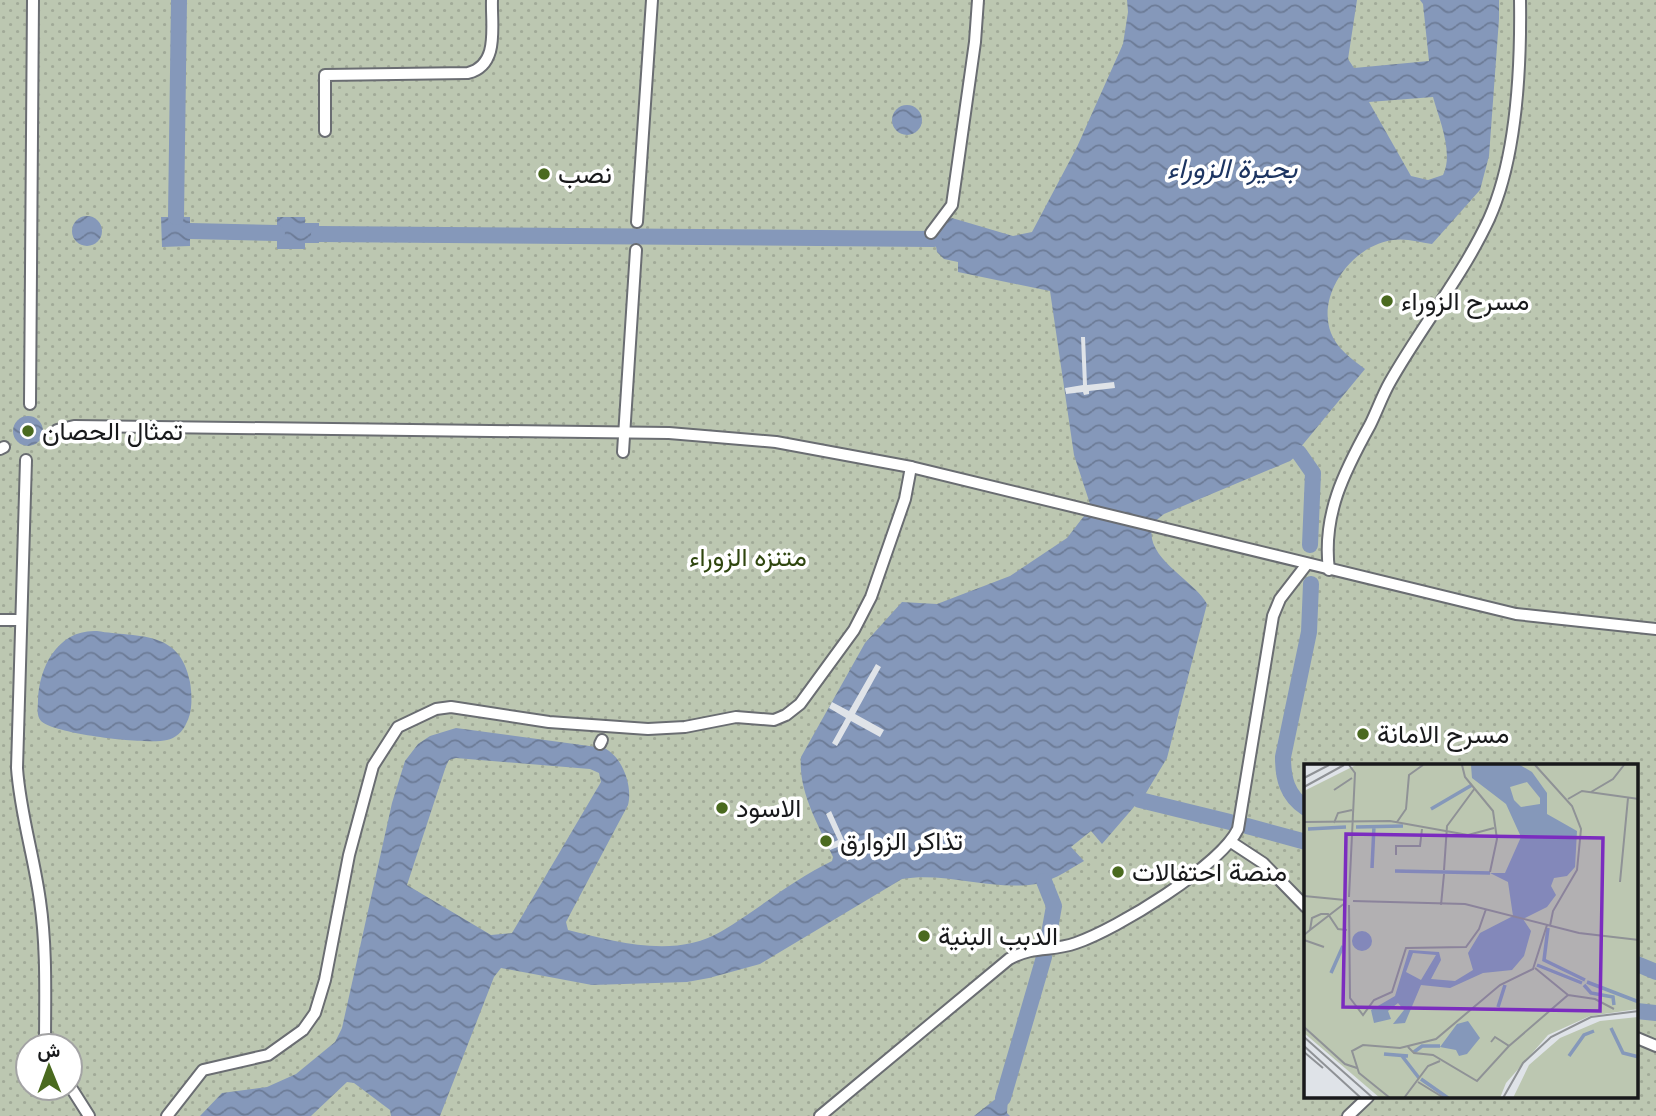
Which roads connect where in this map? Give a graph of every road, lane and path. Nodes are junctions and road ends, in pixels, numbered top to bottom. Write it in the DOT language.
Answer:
graph roads {
  1 [pos="33,0"];
  2 [pos="492,0"];
  3 [pos="652,0"];
  4 [pos="978,0"];
  5 [pos="1520,0"];
  6 [pos="325,131"];
  7 [pos="637,222"];
  8 [pos="931,233"];
  9 [pos="636,250"];
  10 [pos="30,404"];
  11 [pos="57,430"];
  12 [pos="624,434"];
  13 [pos="623,452"];
  14 [pos="26,460"];
  15 [pos="911,467"];
  16 [pos="1307,564"];
  17 [pos="1329,570"];
  18 [pos="0,620"];
  19 [pos="20,620"];
  20 [pos="1656,628"];
  21 [pos="1231,842"];
  22 [pos="1304,905"];
  23 [pos="44,1032"];
  24 [pos="1638,1038"];
  25 [pos="1656,1046"];
  26 [pos="1367,1098"];
  27 [pos="167,1116"];
  28 [pos="820,1116"];
  29 [pos="1348,1116"];
  1 -- 10 [label="street"];
  2 -- 6 [label="street"];
  3 -- 7 [label="street"];
  4 -- 8 [label="street"];
  5 -- 17 [label="street"];
  9 -- 12 [label="street"];
  11 -- 12 [label="street"];
  12 -- 13 [label="street"];
  12 -- 15 [label="street"];
  14 -- 19 [label="street"];
  15 -- 16 [label="street"];
  15 -- 27 [label="street"];
  16 -- 17 [label="street"];
  16 -- 21 [label="street"];
  17 -- 20 [label="street"];
  18 -- 19 [label="street"];
  19 -- 23 [label="street"];
  21 -- 22 [label="street"];
  21 -- 28 [label="street"];
  24 -- 25 [label="street"];
  26 -- 29 [label="street"];
}
